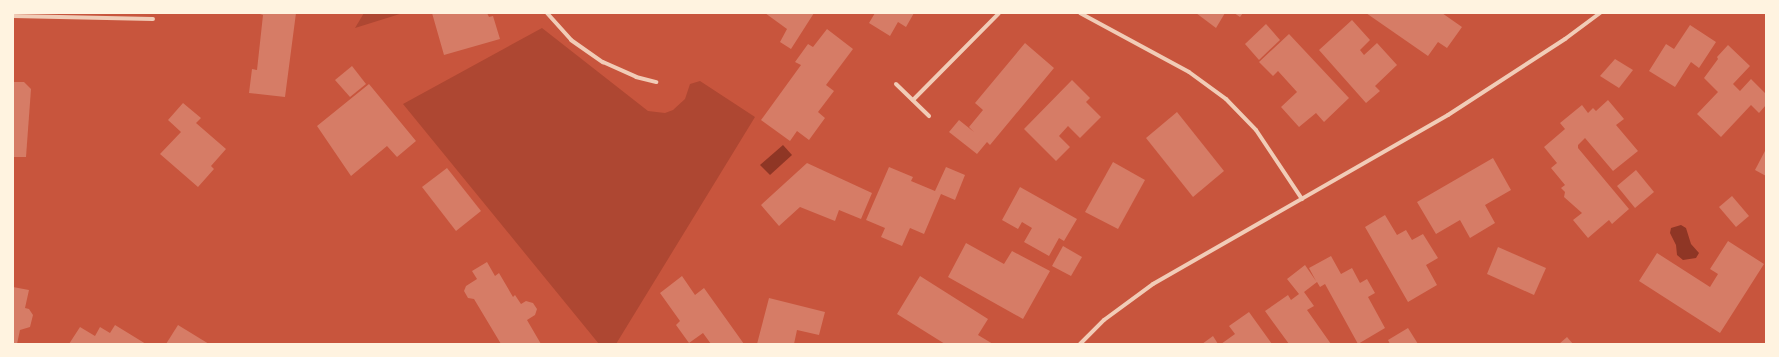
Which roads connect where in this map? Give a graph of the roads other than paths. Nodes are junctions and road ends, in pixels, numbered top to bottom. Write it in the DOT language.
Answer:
graph roads {
  1 [pos="547,13"];
  2 [pos="999,13"];
  3 [pos="1080,13"];
  4 [pos="1600,13"];
  5 [pos="13,16"];
  6 [pos="153,19"];
  7 [pos="656,82"];
  8 [pos="896,84"];
  9 [pos="913,100"];
  10 [pos="929,116"];
  11 [pos="1302,198"];
  12 [pos="1080,344"];
  1 -- 7 [label="street"];
  2 -- 9 [label="street"];
  3 -- 11 [label="street"];
  4 -- 11 [label="street"];
  5 -- 6 [label="street"];
  8 -- 9 [label="street"];
  9 -- 10 [label="street"];
  11 -- 12 [label="street"];
}
